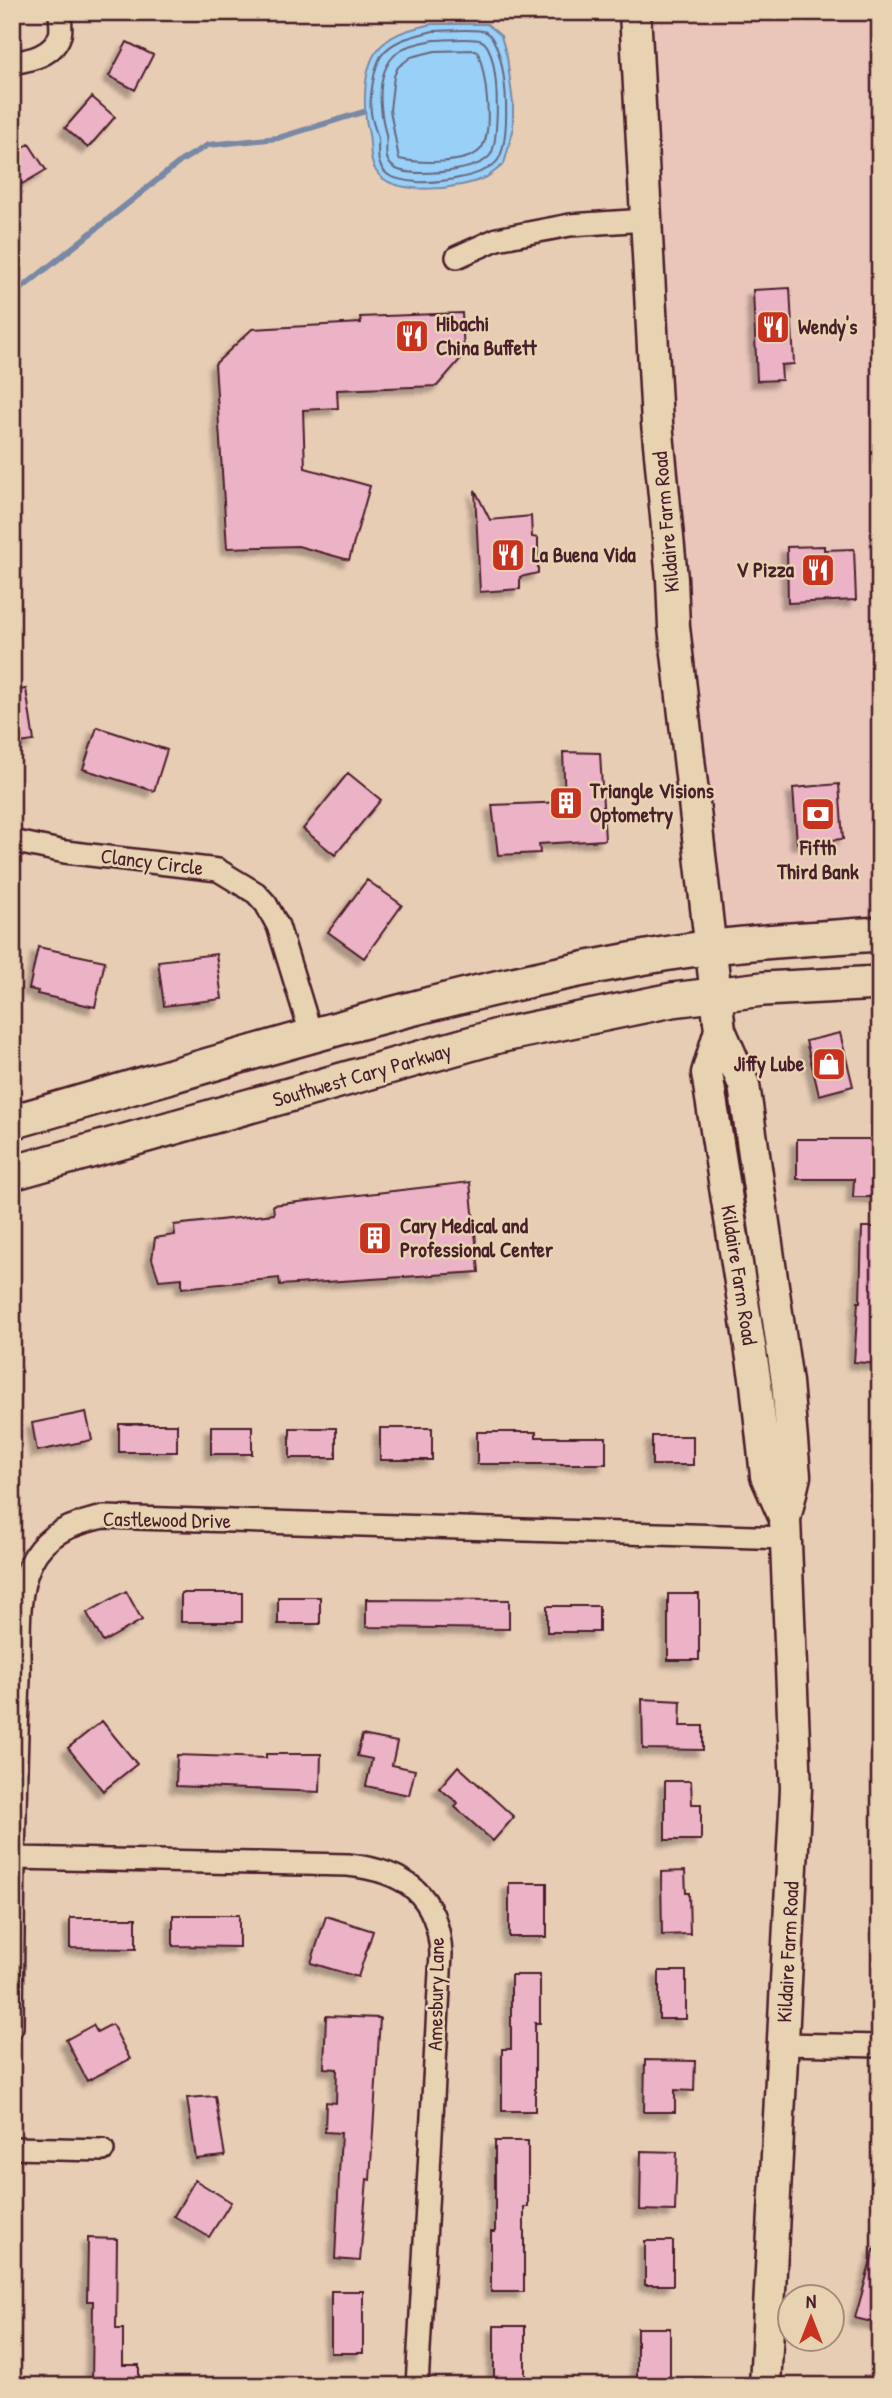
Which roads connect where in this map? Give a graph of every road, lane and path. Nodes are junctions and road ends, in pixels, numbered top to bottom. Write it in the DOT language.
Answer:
graph roads {
  1 [pos="60,12"];
  2 [pos="635,12"];
  3 [pos="12,63"];
  4 [pos="646,220"];
  5 [pos="457,257"];
  6 [pos="12,841"];
  7 [pos="880,934"];
  8 [pos="709,947"];
  9 [pos="880,983"];
  10 [pos="716,994"];
  11 [pos="312,1037"];
  12 [pos="12,1122"];
  13 [pos="12,1173"];
  14 [pos="786,1528"];
  15 [pos="15,1858"];
  16 [pos="12,2027"];
  17 [pos="783,2044"];
  18 [pos="880,2046"];
  19 [pos="12,2148"];
  20 [pos="103,2150"];
  21 [pos="417,2386"];
  22 [pos="765,2386"];
  1 -- 3 [label="street"];
  2 -- 4 [label="main road, Kildaire Farm Road"];
  4 -- 5 [label="street"];
  4 -- 8 [label="main road, Kildaire Farm Road"];
  6 -- 11 [label="street, Clancy Circle"];
  7 -- 8 [label="main road"];
  8 -- 10 [label="main road, Kildaire Farm Road"];
  8 -- 11 [label="main road"];
  9 -- 10 [label="main road, Southwest Cary Parkway"];
  10 -- 13 [label="main road, Southwest Cary Parkway"];
  10 -- 14 [label="main road, Kildaire Farm Road"];
  11 -- 12 [label="main road"];
  14 -- 15 [label="street, Castlewood Drive"];
  14 -- 17 [label="main road, Kildaire Farm Road"];
  15 -- 16 [label="street, Castlewood Drive"];
  15 -- 21 [label="street, Amesbury Lane"];
  17 -- 18 [label="street"];
  17 -- 22 [label="main road, Kildaire Farm Road"];
  19 -- 20 [label="street"];
}
